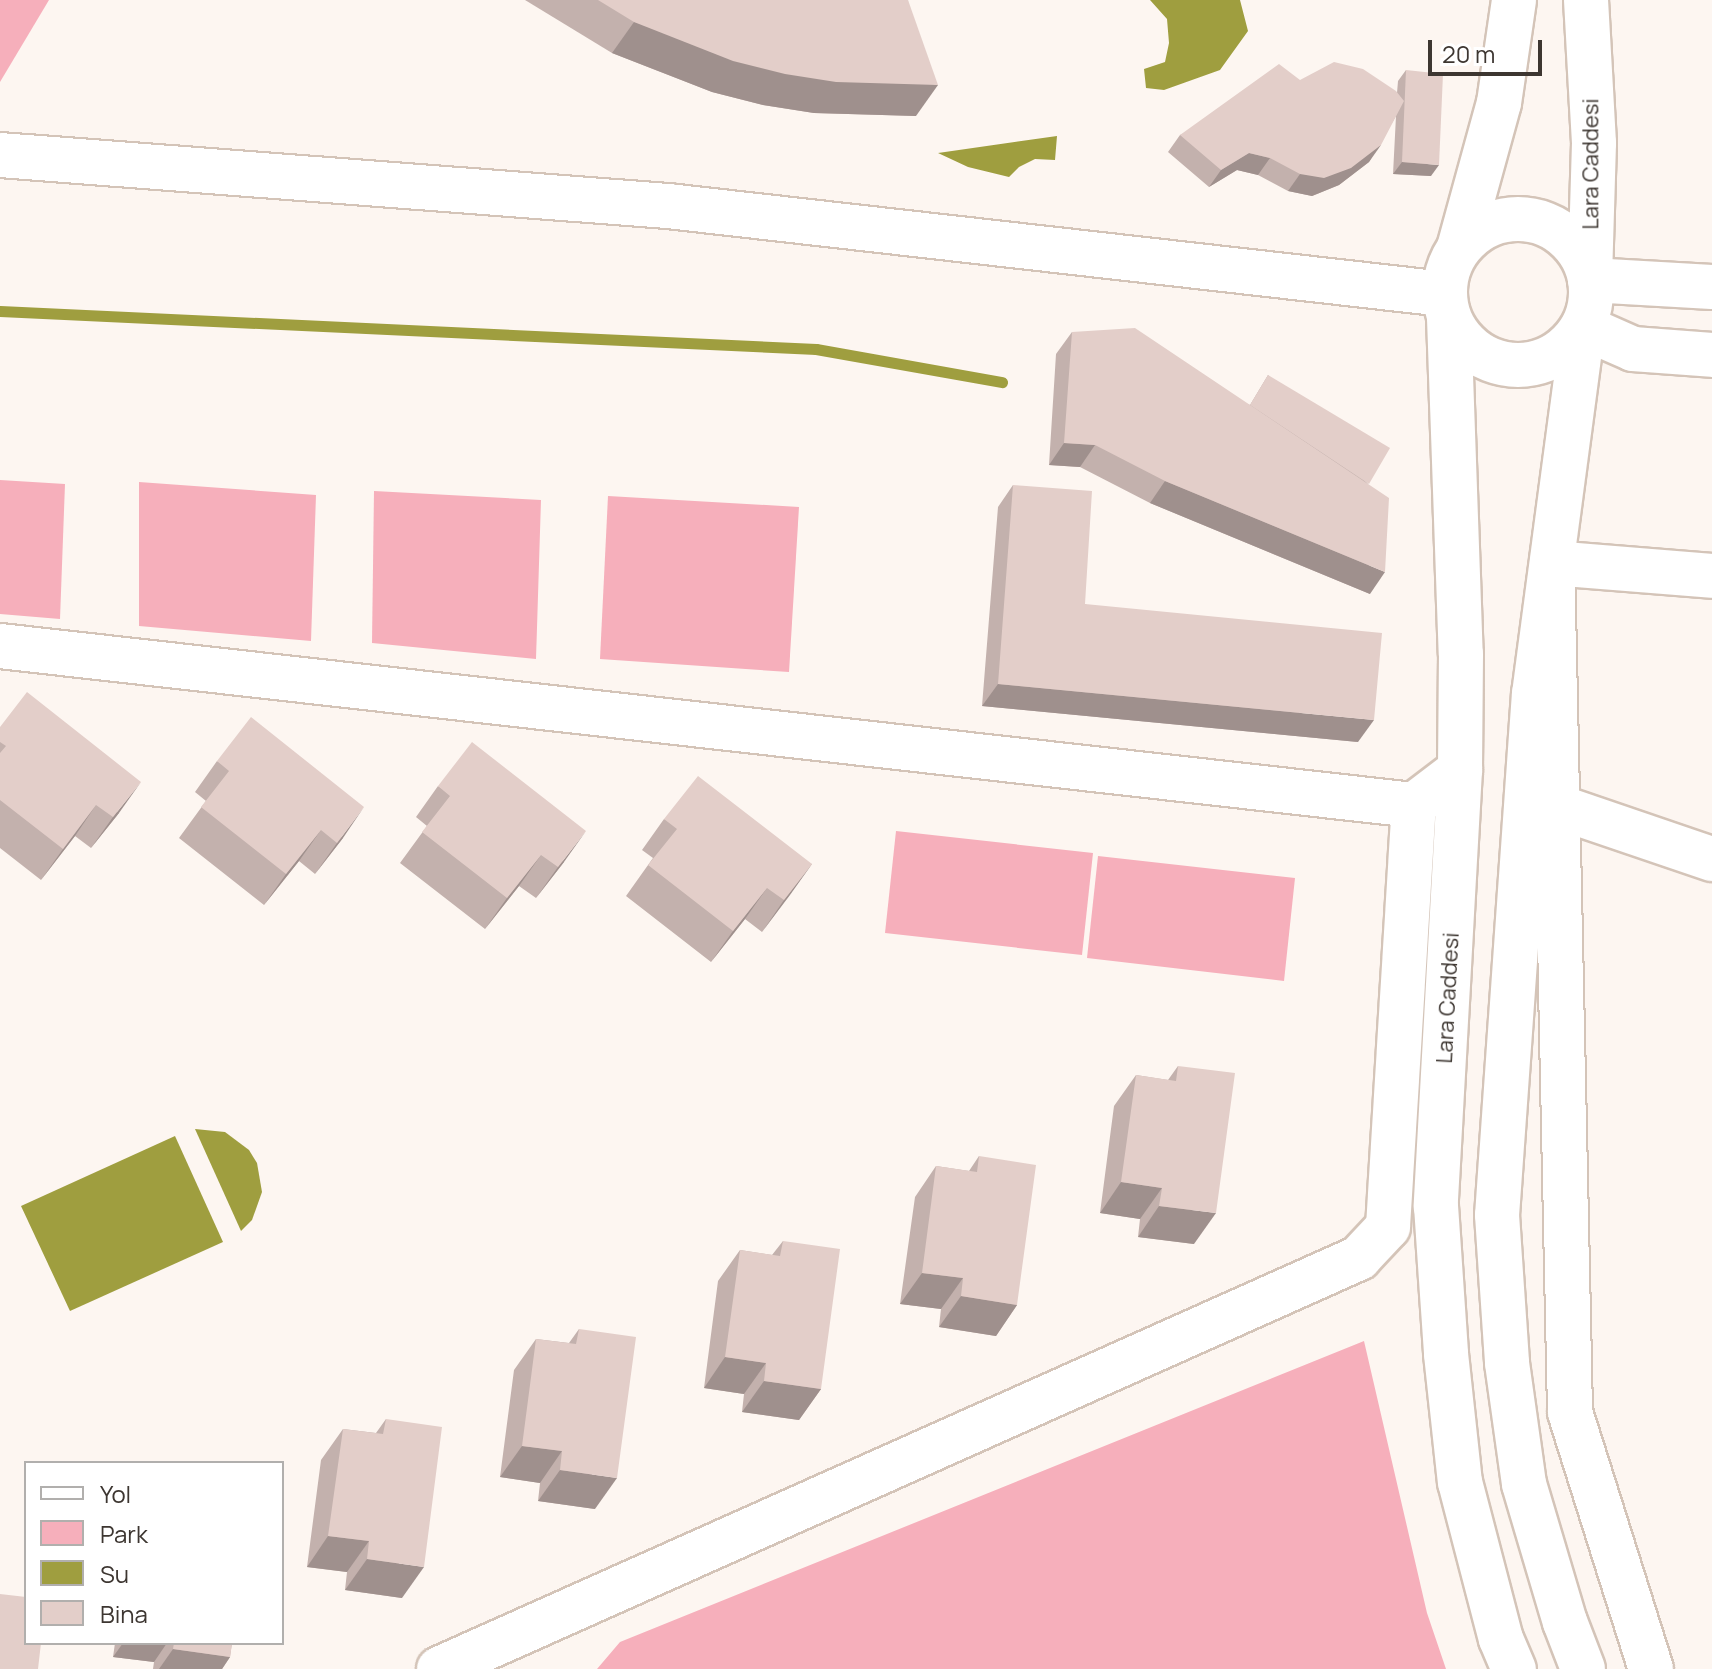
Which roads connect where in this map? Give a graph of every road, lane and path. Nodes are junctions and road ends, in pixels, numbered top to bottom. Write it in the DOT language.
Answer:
graph roads {
  1 [pos="1514,0"];
  2 [pos="1586,0"];
  3 [pos="0,155"];
  4 [pos="1459,248"];
  5 [pos="1590,280"];
  6 [pos="1712,287"];
  7 [pos="1447,306"];
  8 [pos="1583,327"];
  9 [pos="1712,355"];
  10 [pos="1552,563"];
  11 [pos="1712,576"];
  12 [pos="0,646"];
  13 [pos="1460,770"];
  14 [pos="1414,805"];
  15 [pos="1556,806"];
  16 [pos="1712,859"];
  17 [pos="439,1669"];
  18 [pos="1514,1669"];
  19 [pos="1583,1669"];
  20 [pos="1651,1669"];
  1 -- 4 [label="street"];
  2 -- 5 [label="street, Lara Caddesi"];
  3 -- 7 [label="street"];
  4 -- 5 [label="street"];
  4 -- 7 [label="street"];
  5 -- 6 [label="street"];
  5 -- 8 [label="street"];
  7 -- 8 [label="street"];
  7 -- 13 [label="street, Lara Caddesi"];
  8 -- 9 [label="street"];
  8 -- 10 [label="street"];
  10 -- 11 [label="street"];
  10 -- 15 [label="street"];
  10 -- 19 [label="street"];
  12 -- 14 [label="street"];
  13 -- 14 [label="street"];
  13 -- 18 [label="street, Lara Caddesi"];
  14 -- 17 [label="street"];
  15 -- 16 [label="street"];
  15 -- 20 [label="street"];
}
